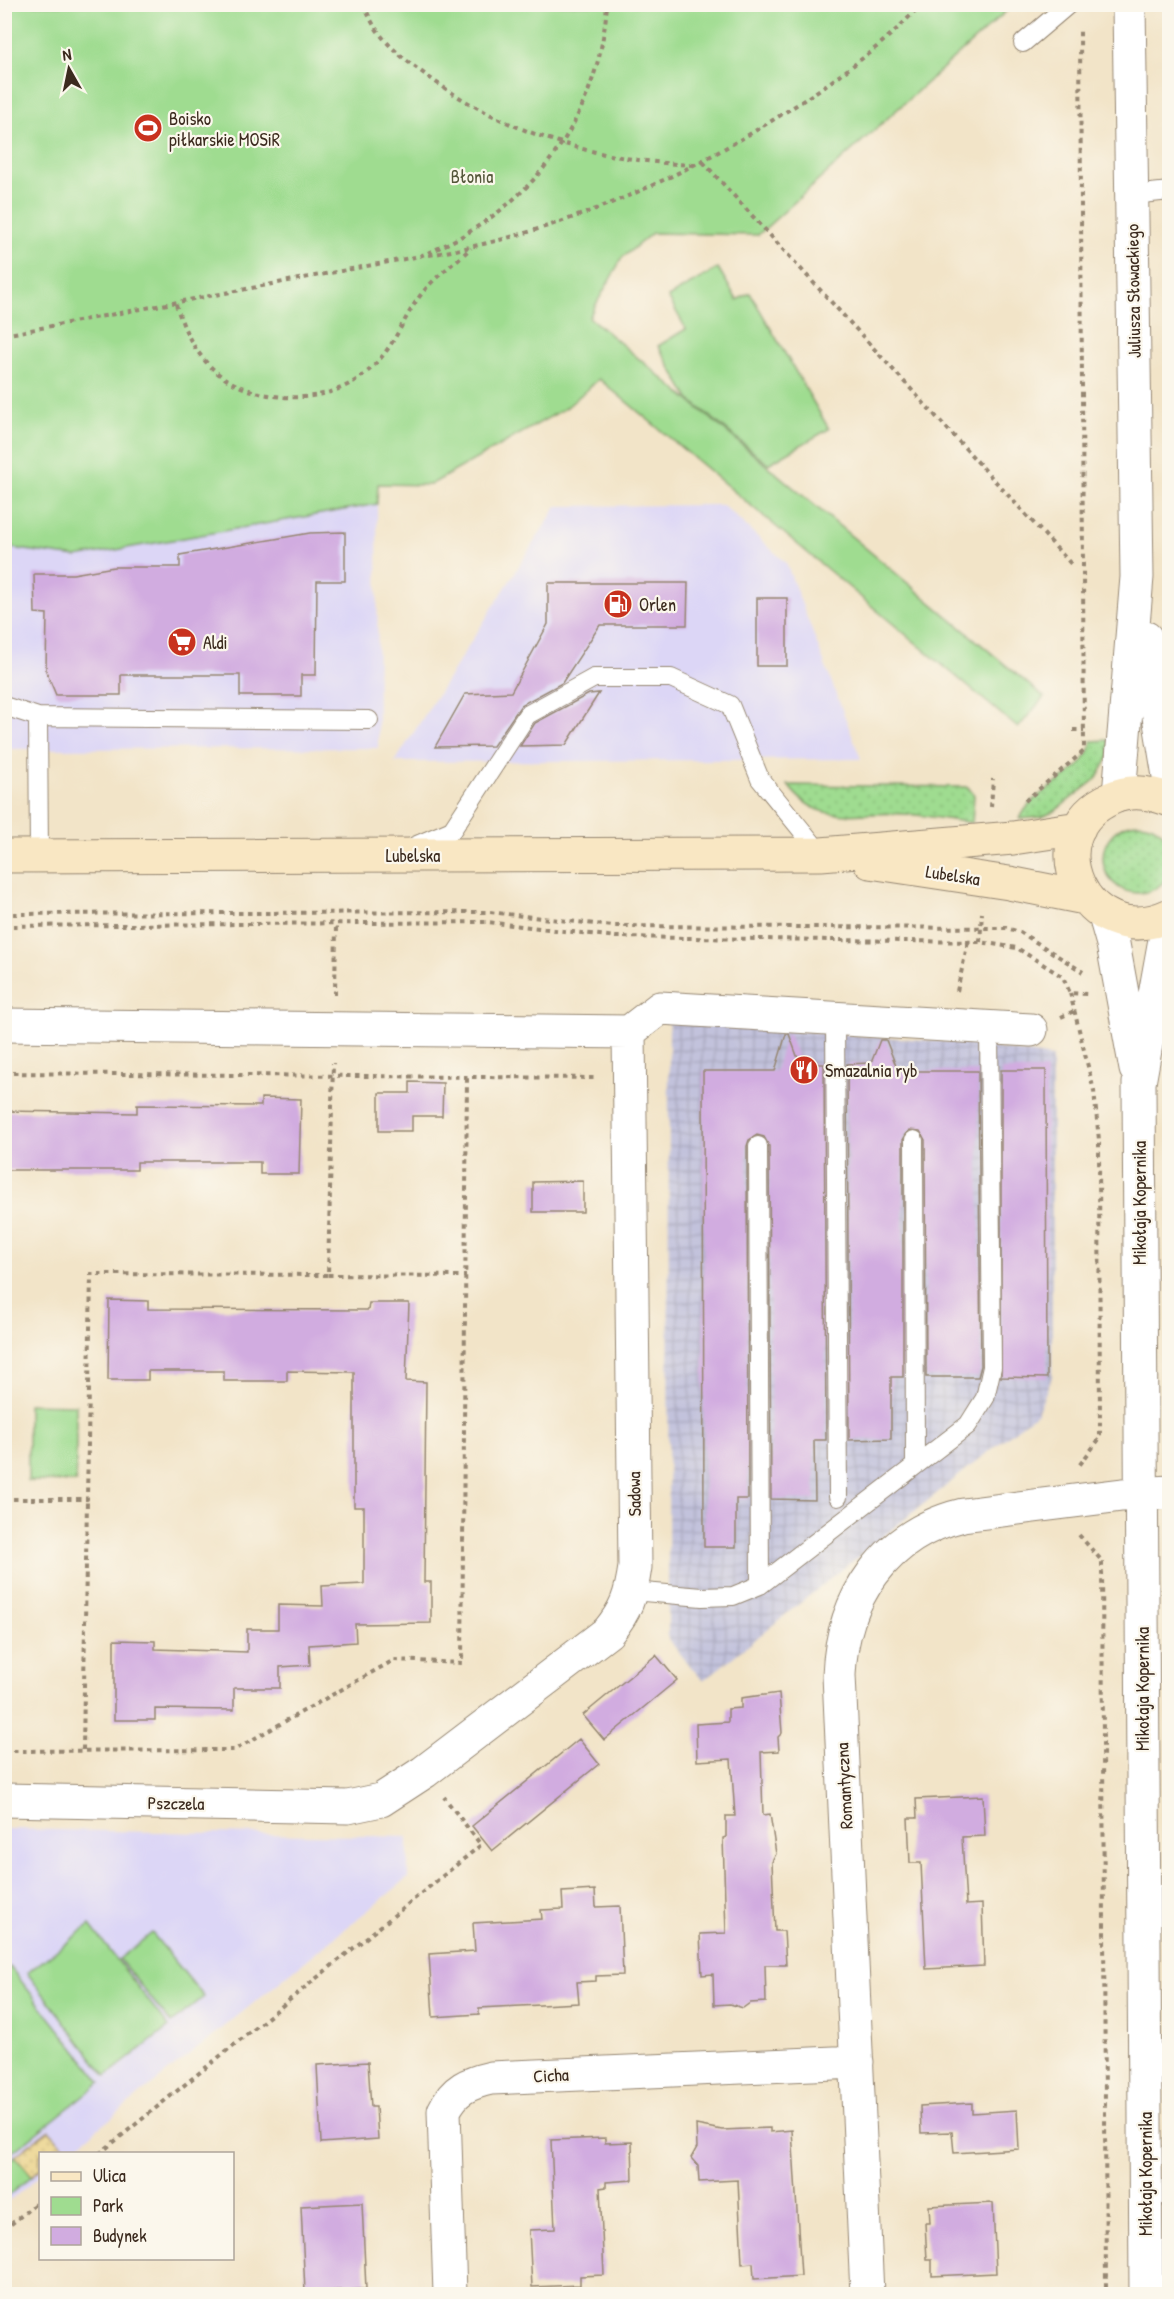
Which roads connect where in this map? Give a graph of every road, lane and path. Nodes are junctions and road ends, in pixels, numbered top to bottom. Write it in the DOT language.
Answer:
graph roads {
  1 [pos="364,4"];
  2 [pos="607,4"];
  3 [pos="921,4"];
  4 [pos="1069,4"];
  5 [pos="1129,4"];
  6 [pos="1080,24"];
  7 [pos="1023,43"];
  8 [pos="561,144"];
  9 [pos="703,162"];
  10 [pos="695,165"];
  11 [pos="1170,191"];
  12 [pos="1132,195"];
  13 [pos="472,247"];
  14 [pos="420,256"];
  15 [pos="176,304"];
  16 [pos="4,335"];
  17 [pos="1072,565"];
  18 [pos="1137,577"];
  19 [pos="4,706"];
  20 [pos="38,717"];
  21 [pos="369,720"];
  22 [pos="1170,782"];
  23 [pos="1119,795"];
  24 [pos="1170,800"];
  25 [pos="1079,828"];
  26 [pos="1012,838"];
  27 [pos="821,854"];
  28 [pos="394,855"];
  29 [pos="4,856"];
  30 [pos="39,856"];
  31 [pos="1009,883"];
  32 [pos="1095,907"];
  33 [pos="4,914"];
  34 [pos="1170,915"];
  35 [pos="336,924"];
  36 [pos="4,926"];
  37 [pos="1006,928"];
  38 [pos="1170,928"];
  39 [pos="968,942"];
  40 [pos="1120,986"];
  41 [pos="1070,993"];
  42 [pos="835,1017"];
  43 [pos="4,1025"];
  44 [pos="950,1025"];
  45 [pos="989,1027"];
  46 [pos="334,1030"];
  47 [pos="1031,1030"];
  48 [pos="629,1032"];
  49 [pos="4,1074"];
  50 [pos="333,1076"];
  51 [pos="468,1077"];
  52 [pos="630,1078"];
  53 [pos="1139,1083"];
  54 [pos="914,1140"];
  55 [pos="758,1146"];
  56 [pos="328,1275"];
  57 [pos="466,1276"];
  58 [pos="915,1466"];
  59 [pos="1155,1493"];
  60 [pos="838,1497"];
  61 [pos="4,1499"];
  62 [pos="87,1499"];
  63 [pos="1066,1502"];
  64 [pos="760,1585"];
  65 [pos="632,1591"];
  66 [pos="4,1750"];
  67 [pos="83,1750"];
  68 [pos="424,1772"];
  69 [pos="4,1800"];
  70 [pos="348,1807"];
  71 [pos="856,2062"];
  72 [pos="101,2152"];
  73 [pos="39,2201"];
  74 [pos="4,2230"];
  75 [pos="450,2295"];
  76 [pos="867,2295"];
  77 [pos="1106,2295"];
  78 [pos="1146,2295"];
  1 -- 8 [label="path"];
  2 -- 8 [label="path"];
  3 -- 9 [label="path"];
  4 -- 7 [label="lane"];
  5 -- 12 [label="street, Juliusza Słowackiego"];
  6 -- 26 [label="path"];
  8 -- 10 [label="path"];
  8 -- 14 [label="path"];
  9 -- 10 [label="path"];
  9 -- 17 [label="path"];
  10 -- 13 [label="path"];
  11 -- 12 [label="lane"];
  12 -- 18 [label="street, Juliusza Słowackiego"];
  13 -- 14 [label="path"];
  13 -- 15 [label="path"];
  14 -- 15 [label="path"];
  15 -- 16 [label="path"];
  18 -- 22 [label="street, Juliusza Słowackiego"];
  18 -- 23 [label="street, Juliusza Słowackiego"];
  19 -- 20 [label="lane"];
  20 -- 21 [label="lane"];
  20 -- 30 [label="lane"];
  23 -- 24 [label="main road"];
  23 -- 25 [label="main road"];
  25 -- 26 [label="main road, Lubelska"];
  25 -- 32 [label="main road"];
  26 -- 27 [label="main road, Lubelska"];
  27 -- 28 [label="main road, Lubelska"];
  27 -- 28 [label="lane"];
  27 -- 31 [label="main road, Lubelska"];
  28 -- 30 [label="main road, Lubelska"];
  29 -- 30 [label="main road, Lubelska"];
  31 -- 32 [label="main road, Lubelska"];
  31 -- 37 [label="path"];
  32 -- 34 [label="main road, Lubelska"];
  32 -- 40 [label="street, Mikołaja Kopernika"];
  33 -- 37 [label="path"];
  35 -- 36 [label="path"];
  35 -- 39 [label="path"];
  35 -- 46 [label="path"];
  37 -- 40 [label="path"];
  38 -- 53 [label="street, Mikołaja Kopernika"];
  39 -- 41 [label="path"];
  39 -- 44 [label="path"];
  40 -- 41 [label="path"];
  40 -- 53 [label="street, Mikołaja Kopernika"];
  41 -- 63 [label="path"];
  42 -- 44 [label="street"];
  42 -- 48 [label="street"];
  42 -- 60 [label="lane"];
  43 -- 46 [label="street"];
  44 -- 45 [label="street"];
  45 -- 47 [label="street"];
  45 -- 58 [label="lane"];
  46 -- 48 [label="street"];
  46 -- 50 [label="path"];
  48 -- 52 [label="street, Sadowa"];
  49 -- 50 [label="path"];
  50 -- 51 [label="path"];
  50 -- 56 [label="path"];
  51 -- 52 [label="path"];
  51 -- 57 [label="path"];
  52 -- 65 [label="street, Sadowa"];
  53 -- 59 [label="street, Mikołaja Kopernika"];
  54 -- 58 [label="lane"];
  55 -- 64 [label="lane"];
  56 -- 57 [label="path"];
  56 -- 62 [label="path"];
  57 -- 67 [label="path"];
  58 -- 64 [label="lane"];
  59 -- 63 [label="street, Romantyczna"];
  59 -- 78 [label="street, Mikołaja Kopernika"];
  61 -- 62 [label="path"];
  62 -- 67 [label="path"];
  63 -- 71 [label="street, Romantyczna"];
  63 -- 77 [label="path"];
  64 -- 65 [label="lane"];
  65 -- 68 [label="street, Sadowa"];
  66 -- 67 [label="path"];
  68 -- 70 [label="street, Sadowa"];
  68 -- 72 [label="path"];
  69 -- 70 [label="street, Pszczela"];
  71 -- 75 [label="street, Cicha"];
  71 -- 76 [label="street, Romantyczna"];
  73 -- 74 [label="path"];
}
